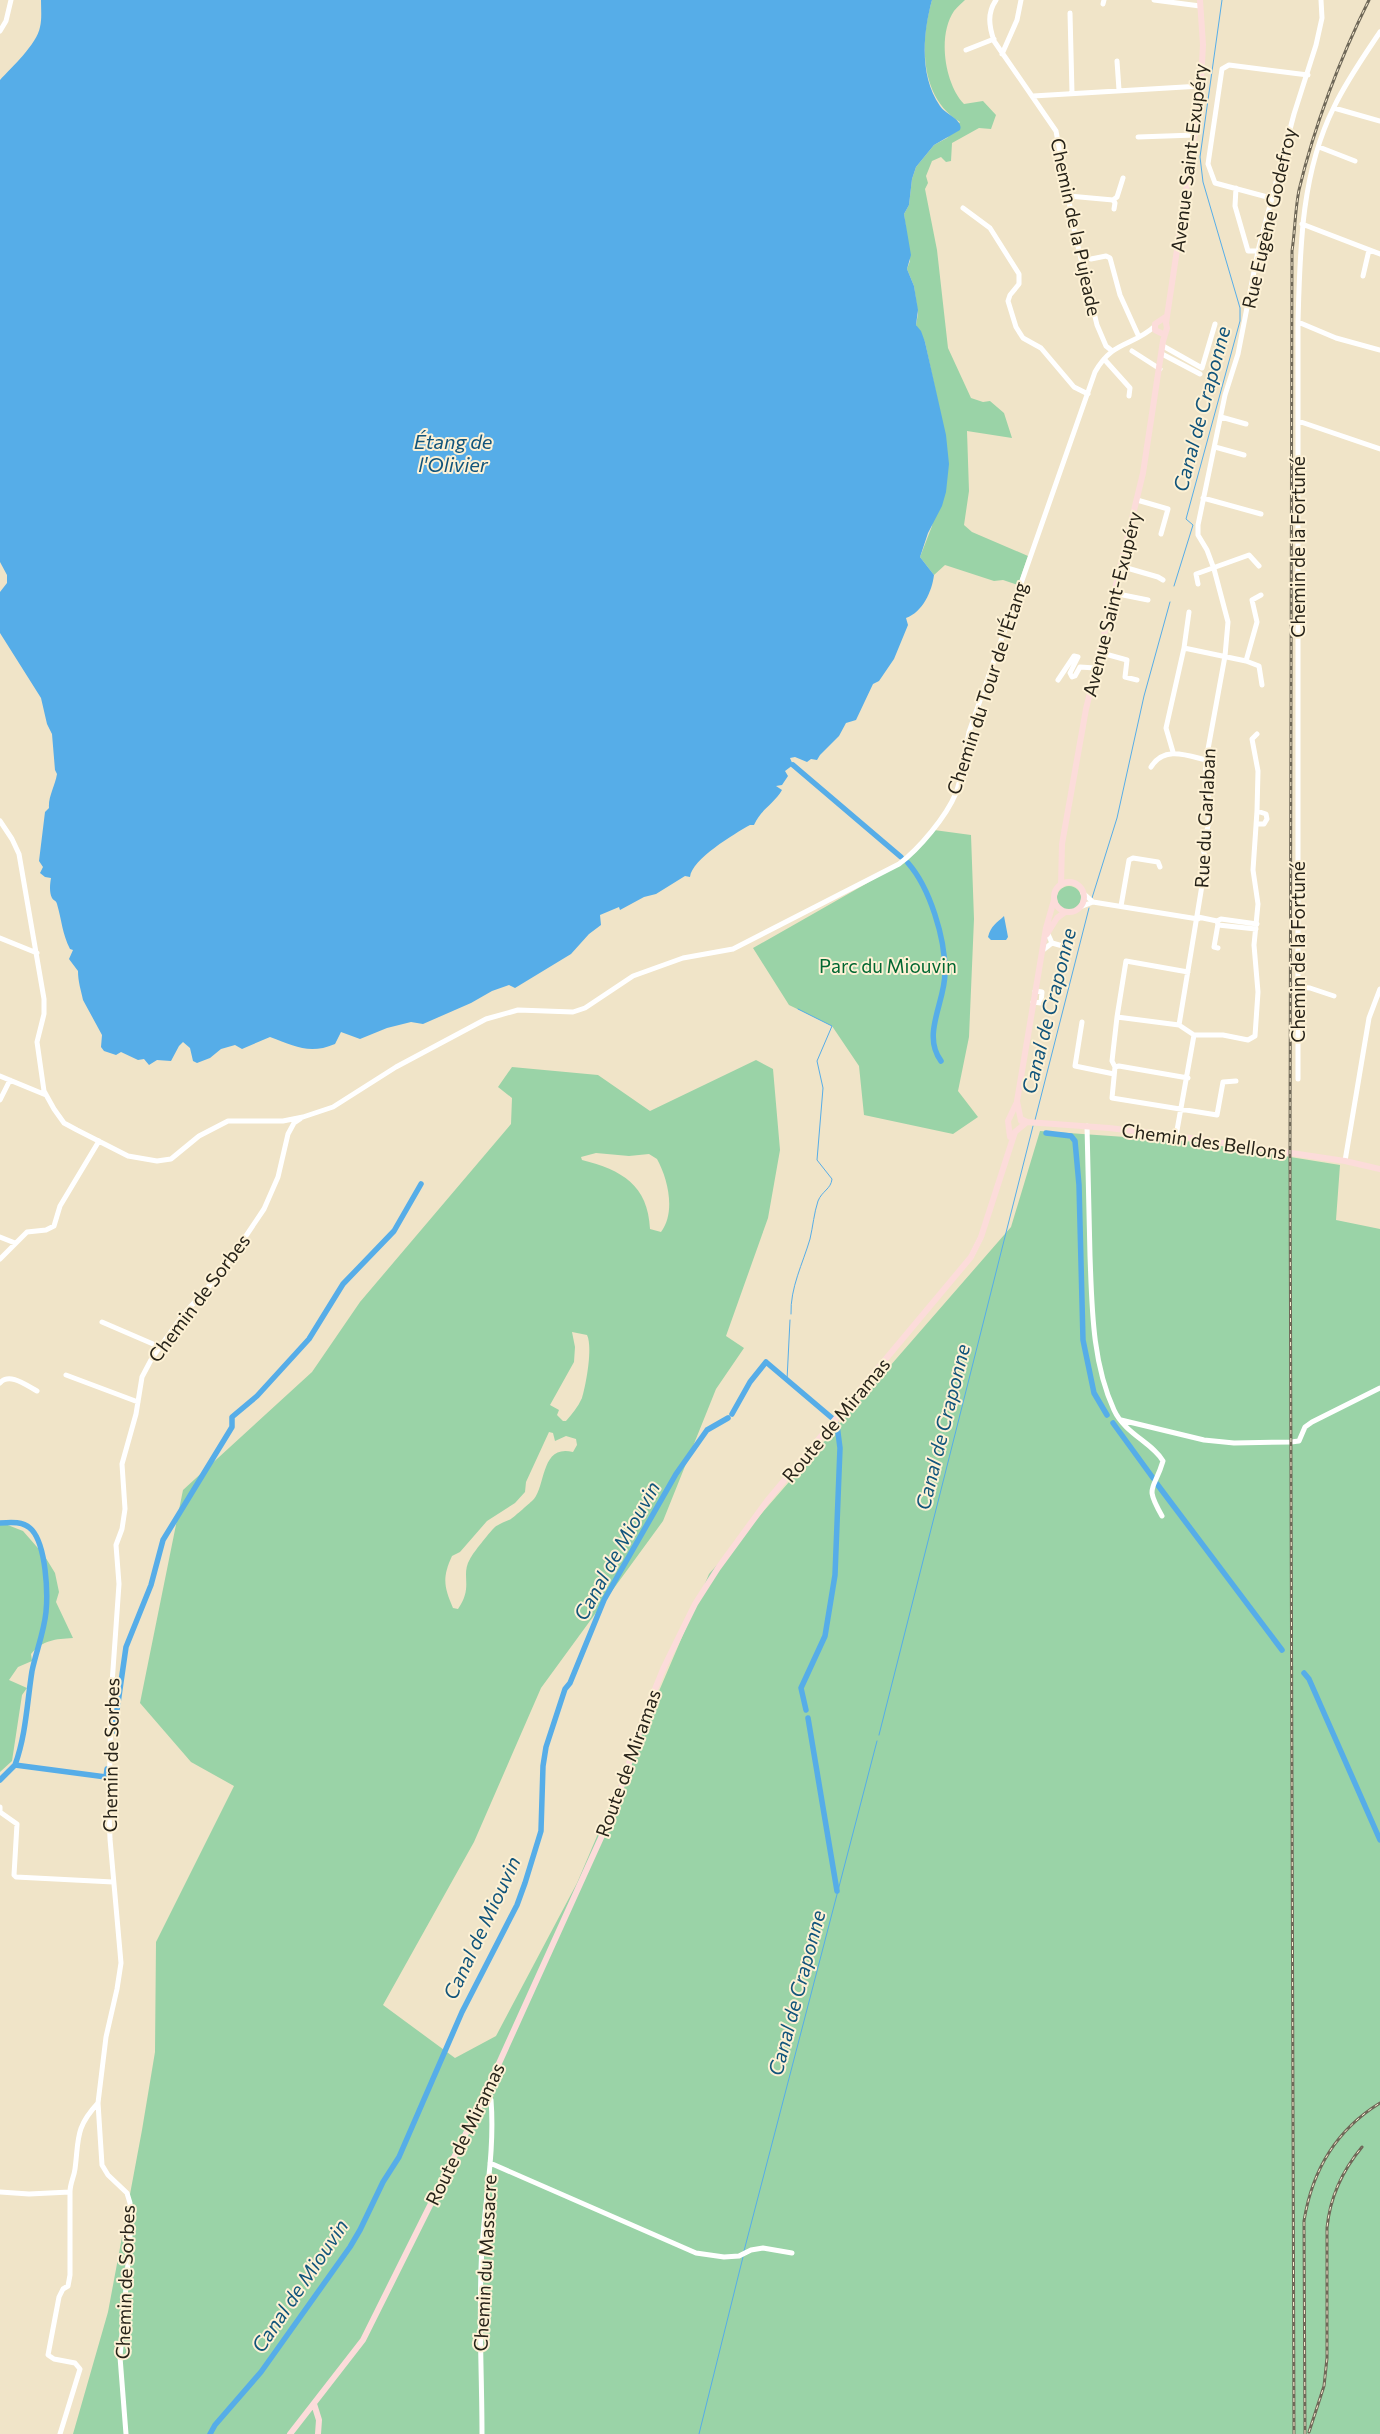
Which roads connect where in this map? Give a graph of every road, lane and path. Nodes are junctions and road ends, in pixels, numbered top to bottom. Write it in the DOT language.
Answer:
graph roads {
  1 [pos="11,0"];
  2 [pos="996,0"];
  3 [pos="1021,0"];
  4 [pos="1154,0"];
  5 [pos="1321,0"];
  6 [pos="1200,3"];
  7 [pos="1070,14"];
  8 [pos="0,31"];
  9 [pos="1380,32"];
  10 [pos="994,39"];
  11 [pos="966,50"];
  12 [pos="1002,54"];
  13 [pos="1117,61"];
  14 [pos="1308,74"];
  15 [pos="1201,86"];
  16 [pos="1119,90"];
  17 [pos="1072,93"];
  18 [pos="1033,96"];
  19 [pos="1334,108"];
  20 [pos="1380,121"];
  21 [pos="1195,135"];
  22 [pos="1138,137"];
  23 [pos="1319,147"];
  24 [pos="1355,160"];
  25 [pos="1123,178"];
  26 [pos="1236,188"];
  27 [pos="1069,196"];
  28 [pos="1271,198"];
  29 [pos="1114,200"];
  30 [pos="963,208"];
  31 [pos="1114,209"];
  32 [pos="1302,224"];
  33 [pos="1369,250"];
  34 [pos="1258,252"];
  35 [pos="1380,254"];
  36 [pos="1091,259"];
  37 [pos="1363,276"];
  38 [pos="1164,322"];
  39 [pos="1298,322"];
  40 [pos="1216,324"];
  41 [pos="1160,330"];
  42 [pos="1139,337"];
  43 [pos="1163,344"];
  44 [pos="1111,350"];
  45 [pos="1380,350"];
  46 [pos="1132,352"];
  47 [pos="1162,354"];
  48 [pos="1104,358"];
  49 [pos="1160,369"];
  50 [pos="1200,374"];
  51 [pos="1088,394"];
  52 [pos="1129,396"];
  53 [pos="1221,417"];
  54 [pos="1298,421"];
  55 [pos="1246,424"];
  56 [pos="1214,446"];
  57 [pos="1380,449"];
  58 [pos="1244,455"];
  59 [pos="1203,498"];
  60 [pos="1137,500"];
  61 [pos="1261,514"];
  62 [pos="1198,525"];
  63 [pos="1161,534"];
  64 [pos="1120,566"];
  65 [pos="1259,566"];
  66 [pos="1214,569"];
  67 [pos="1163,580"];
  68 [pos="1198,584"];
  69 [pos="1113,593"];
  70 [pos="1261,595"];
  71 [pos="1148,600"];
  72 [pos="1189,612"];
  73 [pos="1184,648"];
  74 [pos="1098,652"];
  75 [pos="1225,656"];
  76 [pos="1246,661"];
  77 [pos="1095,668"];
  78 [pos="1058,680"];
  79 [pos="1137,680"];
  80 [pos="1262,685"];
  81 [pos="1257,734"];
  82 [pos="1173,752"];
  83 [pos="1206,760"];
  84 [pos="1152,767"];
  85 [pos="1257,811"];
  86 [pos="0,821"];
  87 [pos="1257,824"];
  88 [pos="1061,866"];
  89 [pos="1160,867"];
  90 [pos="1072,883"];
  91 [pos="1061,885"];
  92 [pos="1083,893"];
  93 [pos="1054,900"];
  94 [pos="1094,902"];
  95 [pos="1122,906"];
  96 [pos="1080,907"];
  97 [pos="1065,912"];
  98 [pos="1198,918"];
  99 [pos="1217,922"];
  100 [pos="1256,926"];
  101 [pos="1046,934"];
  102 [pos="0,938"];
  103 [pos="1052,943"];
  104 [pos="1070,948"];
  105 [pos="1218,948"];
  106 [pos="1043,950"];
  107 [pos="37,953"];
  108 [pos="1188,972"];
  109 [pos="1298,987"];
  110 [pos="1380,989"];
  111 [pos="1334,996"];
  112 [pos="1118,1017"];
  113 [pos="1082,1022"];
  114 [pos="1178,1025"];
  115 [pos="1194,1035"];
  116 [pos="1115,1067"];
  117 [pos="1114,1074"];
  118 [pos="0,1076"];
  119 [pos="1188,1078"];
  120 [pos="1298,1079"];
  121 [pos="10,1080"];
  122 [pos="1236,1081"];
  123 [pos="46,1095"];
  124 [pos="0,1100"];
  125 [pos="1017,1101"];
  126 [pos="1182,1110"];
  127 [pos="303,1117"];
  128 [pos="1011,1117"];
  129 [pos="1021,1123"];
  130 [pos="1087,1126"];
  131 [pos="1010,1127"];
  132 [pos="1176,1136"];
  133 [pos="99,1141"];
  134 [pos="1010,1146"];
  135 [pos="1345,1161"];
  136 [pos="1380,1169"];
  137 [pos="0,1236"];
  138 [pos="15,1242"];
  139 [pos="0,1259"];
  140 [pos="102,1322"];
  141 [pos="160,1346"];
  142 [pos="66,1375"];
  143 [pos="0,1383"];
  144 [pos="1380,1388"];
  145 [pos="36,1391"];
  146 [pos="138,1402"];
  147 [pos="1121,1420"];
  148 [pos="1162,1516"];
  149 [pos="0,1807"];
  150 [pos="114,1882"];
  151 [pos="485,2095"];
  152 [pos="98,2103"];
  153 [pos="490,2163"];
  154 [pos="0,2192"];
  155 [pos="70,2192"];
  156 [pos="792,2252"];
  157 [pos="314,2404"];
  158 [pos="60,2434"];
  159 [pos="126,2434"];
  160 [pos="290,2434"];
  161 [pos="318,2434"];
  162 [pos="482,2434"];
  1 -- 8 [label="street"];
  2 -- 10 [label="street, Chemin de la Pujeade"];
  3 -- 12 [label="street"];
  4 -- 6 [label="street"];
  5 -- 14 [label="street, Rue Eugène Godefroy"];
  6 -- 15 [label="main road, Avenue Saint-Exupéry"];
  7 -- 17 [label="street"];
  9 -- 19 [label="street, Chemin de la Fortuné"];
  10 -- 11 [label="street"];
  10 -- 12 [label="street, Chemin de la Pujeade"];
  12 -- 18 [label="street, Chemin de la Pujeade"];
  13 -- 16 [label="street"];
  14 -- 26 [label="street"];
  14 -- 28 [label="street, Rue Eugène Godefroy"];
  15 -- 16 [label="street"];
  15 -- 21 [label="main road, Avenue Saint-Exupéry"];
  16 -- 17 [label="street"];
  17 -- 18 [label="street"];
  18 -- 27 [label="street, Chemin de la Pujeade"];
  19 -- 20 [label="street"];
  19 -- 23 [label="street, Chemin de la Fortuné"];
  21 -- 22 [label="street"];
  21 -- 38 [label="main road, Avenue Saint-Exupéry"];
  23 -- 24 [label="street"];
  23 -- 32 [label="street, Chemin de la Fortuné"];
  25 -- 29 [label="street"];
  26 -- 28 [label="street"];
  26 -- 34 [label="street"];
  27 -- 29 [label="street"];
  27 -- 44 [label="street, Chemin de la Pujeade"];
  28 -- 34 [label="street, Rue Eugène Godefroy"];
  29 -- 31 [label="street"];
  30 -- 51 [label="street"];
  32 -- 33 [label="street"];
  32 -- 39 [label="street, Chemin de la Fortuné"];
  33 -- 35 [label="street"];
  33 -- 37 [label="street"];
  34 -- 53 [label="street, Rue Eugène Godefroy"];
  36 -- 42 [label="street"];
  38 -- 41 [label="main road, Avenue Saint-Exupéry"];
  38 -- 41 [label="main road, Avenue Saint-Exupéry"];
  39 -- 45 [label="street"];
  39 -- 54 [label="street, Chemin de la Fortuné"];
  40 -- 43 [label="street"];
  41 -- 42 [label="street, Chemin du Tour de l'Étang"];
  41 -- 43 [label="main road, Avenue Saint-Exupéry"];
  42 -- 44 [label="street, Chemin du Tour de l'Étang"];
  43 -- 47 [label="main road, Avenue Saint-Exupéry"];
  44 -- 48 [label="street, Chemin du Tour de l'Étang"];
  46 -- 49 [label="street"];
  47 -- 49 [label="main road, Avenue Saint-Exupéry"];
  47 -- 50 [label="street"];
  48 -- 51 [label="street, Chemin du Tour de l'Étang"];
  48 -- 52 [label="street"];
  49 -- 60 [label="main road, Avenue Saint-Exupéry"];
  51 -- 127 [label="street, Chemin du Tour de l'Étang"];
  53 -- 55 [label="street"];
  53 -- 56 [label="street, Rue Eugène Godefroy"];
  54 -- 57 [label="street"];
  54 -- 109 [label="street, Chemin de la Fortuné"];
  56 -- 58 [label="street"];
  56 -- 59 [label="street, Rue Eugène Godefroy"];
  59 -- 61 [label="street"];
  59 -- 62 [label="street, Rue Eugène Godefroy"];
  60 -- 63 [label="street"];
  60 -- 64 [label="main road, Avenue Saint-Exupéry"];
  62 -- 66 [label="street, Rue du Garlaban"];
  64 -- 67 [label="street"];
  64 -- 69 [label="main road, Avenue Saint-Exupéry"];
  65 -- 66 [label="street"];
  66 -- 68 [label="street"];
  66 -- 75 [label="street, Rue du Garlaban"];
  69 -- 71 [label="street"];
  69 -- 74 [label="main road, Avenue Saint-Exupéry"];
  70 -- 76 [label="street"];
  72 -- 73 [label="street"];
  73 -- 75 [label="street"];
  73 -- 82 [label="street"];
  74 -- 77 [label="main road, Avenue Saint-Exupéry"];
  74 -- 79 [label="street"];
  75 -- 76 [label="street"];
  75 -- 83 [label="street, Rue du Garlaban"];
  76 -- 80 [label="street"];
  77 -- 78 [label="street"];
  77 -- 88 [label="main road, Avenue Saint-Exupéry"];
  81 -- 85 [label="street"];
  82 -- 83 [label="street"];
  82 -- 84 [label="street"];
  83 -- 98 [label="street, Rue du Garlaban"];
  85 -- 87 [label="street"];
  85 -- 87 [label="street"];
  86 -- 107 [label="street, Chemin du Tour de l'Étang"];
  87 -- 100 [label="street"];
  88 -- 90 [label="main road"];
  88 -- 91 [label="main road, Avenue Saint-Exupéry"];
  89 -- 95 [label="street"];
  90 -- 91 [label="main road"];
  90 -- 92 [label="main road"];
  91 -- 93 [label="main road"];
  92 -- 94 [label="street"];
  92 -- 96 [label="main road"];
  93 -- 97 [label="main road"];
  93 -- 101 [label="main road"];
  94 -- 95 [label="street"];
  94 -- 96 [label="street"];
  95 -- 98 [label="street"];
  96 -- 97 [label="main road"];
  97 -- 101 [label="main road"];
  98 -- 99 [label="street"];
  98 -- 108 [label="street, Rue du Garlaban"];
  99 -- 100 [label="street"];
  99 -- 105 [label="street"];
  100 -- 115 [label="street"];
  101 -- 103 [label="street"];
  101 -- 106 [label="main road"];
  102 -- 107 [label="street"];
  103 -- 104 [label="street"];
  103 -- 106 [label="street"];
  106 -- 125 [label="main road"];
  107 -- 123 [label="street, Chemin du Tour de l'Étang"];
  108 -- 112 [label="street"];
  108 -- 114 [label="street, Rue du Garlaban"];
  109 -- 111 [label="street"];
  109 -- 120 [label="street, Chemin de la Fortuné"];
  110 -- 135 [label="street"];
  112 -- 114 [label="street"];
  112 -- 116 [label="street"];
  113 -- 117 [label="street"];
  114 -- 115 [label="street"];
  115 -- 119 [label="street"];
  116 -- 117 [label="street"];
  116 -- 119 [label="street"];
  117 -- 126 [label="street"];
  118 -- 121 [label="street"];
  119 -- 126 [label="street"];
  121 -- 123 [label="street"];
  121 -- 124 [label="street"];
  122 -- 126 [label="street"];
  123 -- 133 [label="street, Chemin du Tour de l'Étang"];
  125 -- 128 [label="main road"];
  125 -- 129 [label="main road"];
  126 -- 132 [label="street"];
  127 -- 133 [label="street, Chemin du Tour de l'Étang"];
  127 -- 141 [label="street, Chemin de Sorbes"];
  128 -- 129 [label="main road"];
  128 -- 131 [label="main road"];
  129 -- 130 [label="main road, Chemin des Bellons"];
  129 -- 131 [label="main road"];
  129 -- 134 [label="main road, Route de Miramas"];
  130 -- 132 [label="main road, Chemin des Bellons"];
  130 -- 147 [label="street"];
  131 -- 134 [label="main road"];
  132 -- 135 [label="main road, Chemin des Bellons"];
  133 -- 138 [label="street"];
  134 -- 151 [label="main road, Route de Miramas"];
  135 -- 136 [label="main road, Chemin des Bellons"];
  137 -- 138 [label="street"];
  138 -- 139 [label="street"];
  140 -- 141 [label="street"];
  141 -- 146 [label="street, Chemin de Sorbes"];
  142 -- 146 [label="street"];
  143 -- 145 [label="street"];
  144 -- 147 [label="street"];
  146 -- 150 [label="street, Chemin de Sorbes"];
  147 -- 148 [label="street"];
  149 -- 150 [label="street"];
  150 -- 152 [label="street, Chemin de Sorbes"];
  151 -- 153 [label="street, Chemin du Massacre"];
  151 -- 157 [label="main road, Route de Miramas"];
  152 -- 155 [label="street"];
  152 -- 159 [label="street, Chemin de Sorbes"];
  153 -- 156 [label="street"];
  153 -- 162 [label="street, Chemin du Massacre"];
  154 -- 155 [label="street"];
  155 -- 158 [label="street"];
  157 -- 160 [label="main road, Route de Miramas"];
  157 -- 161 [label="main road"];
}
